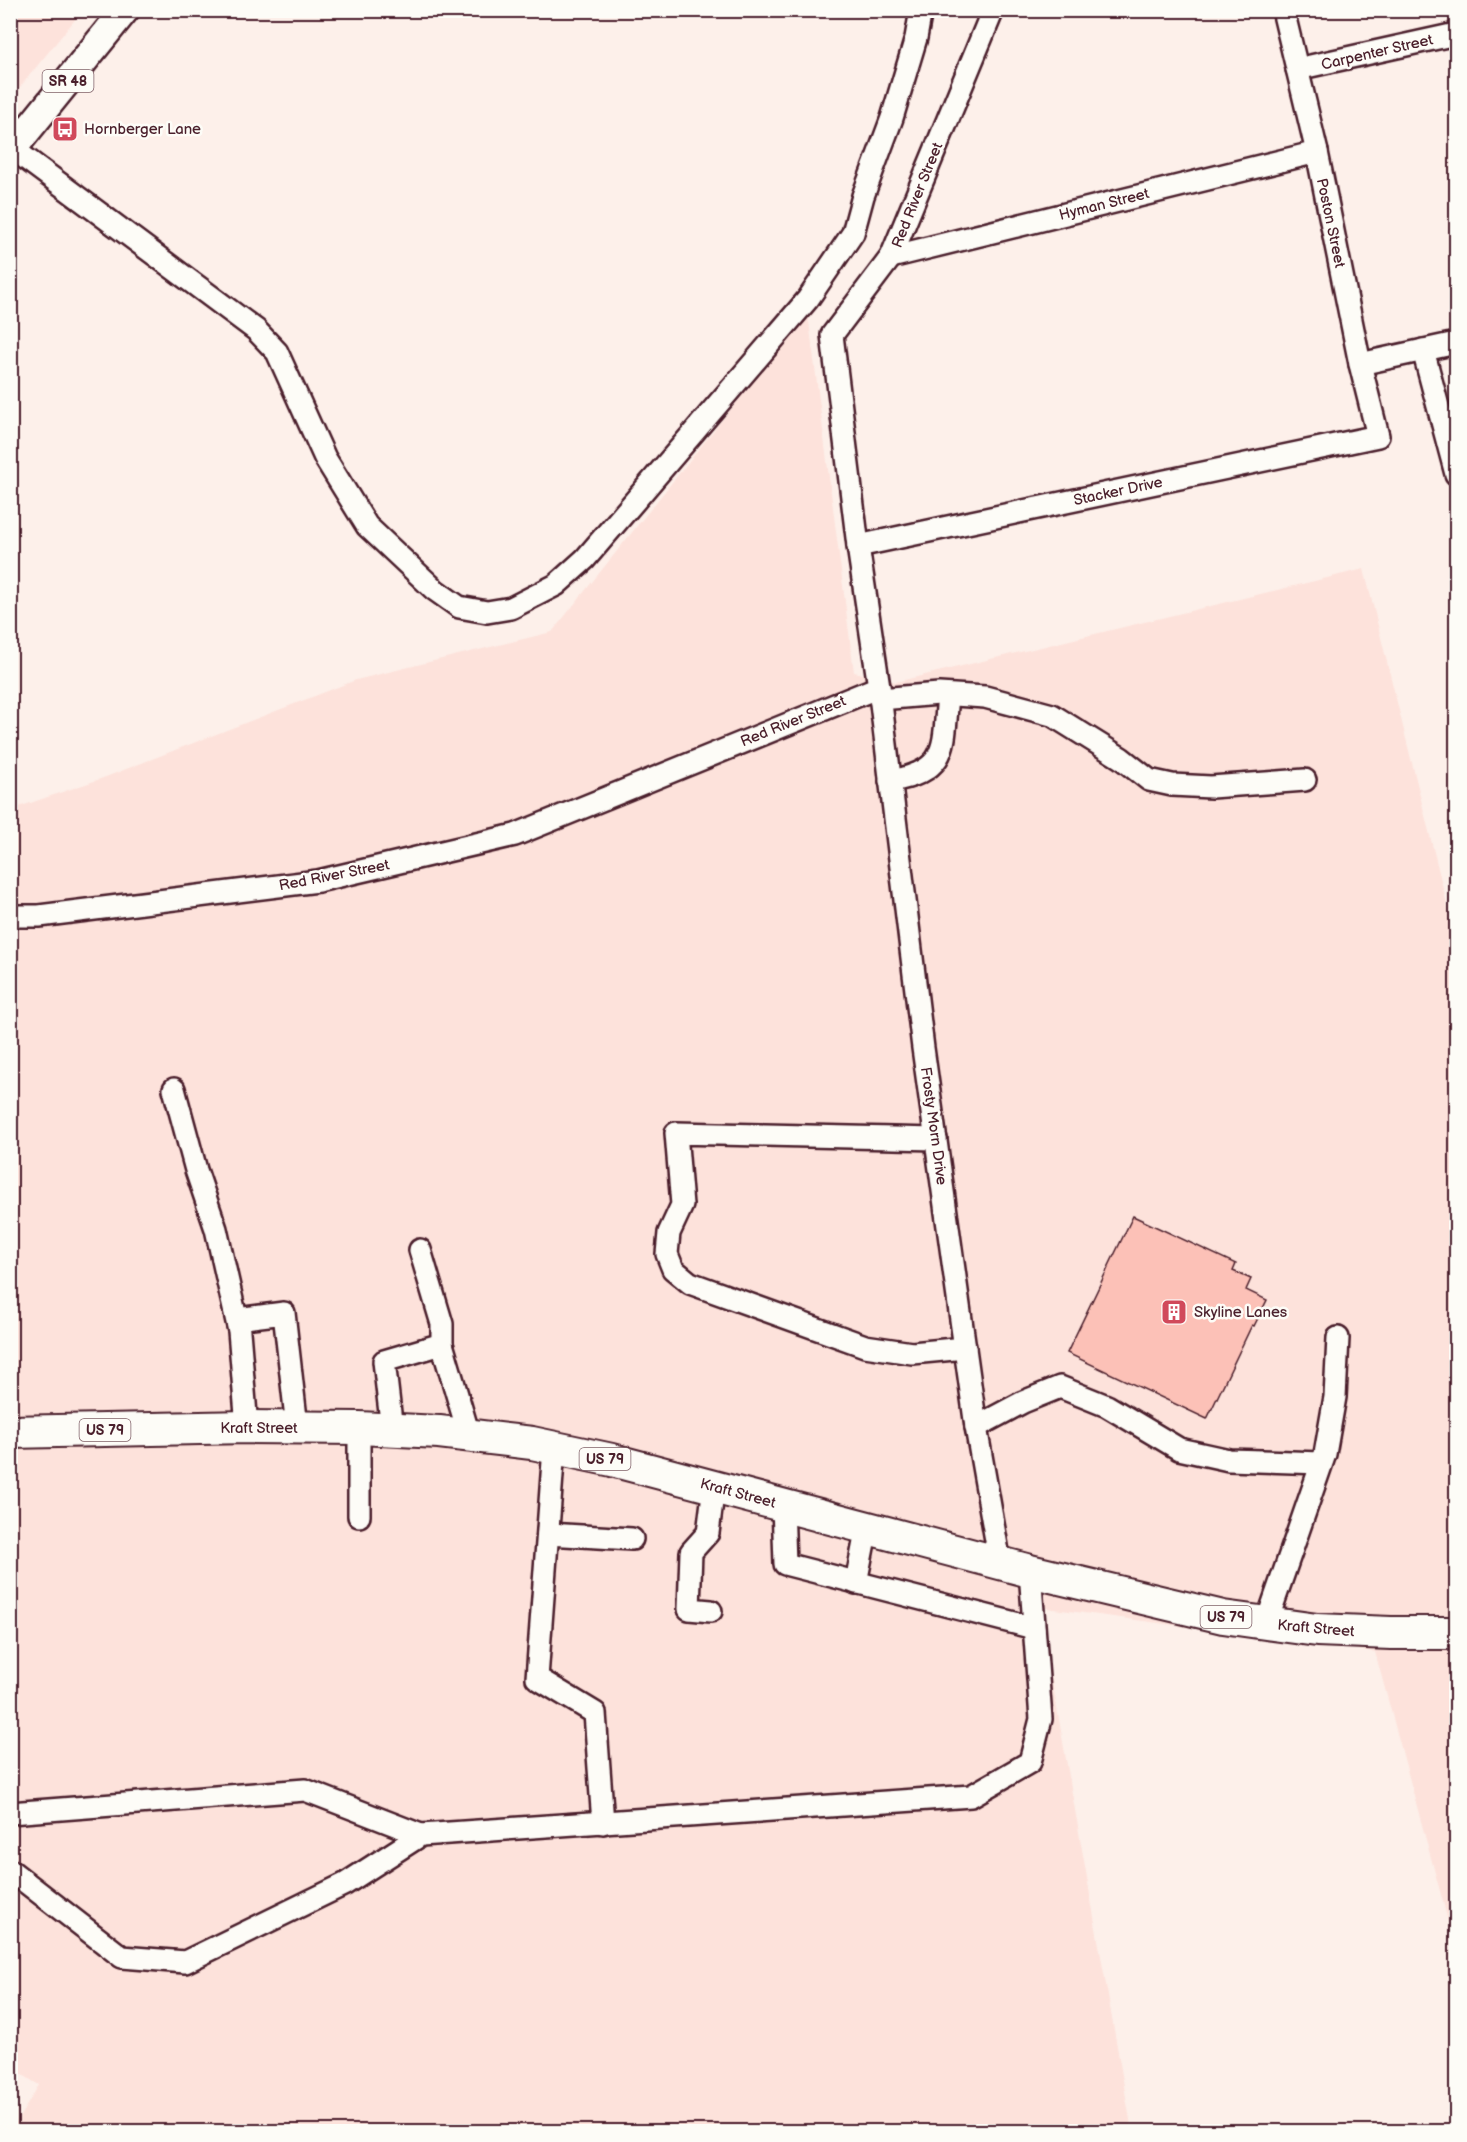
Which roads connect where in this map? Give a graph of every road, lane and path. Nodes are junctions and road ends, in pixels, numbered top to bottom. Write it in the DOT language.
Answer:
graph roads {
  1 [pos="125,10"];
  2 [pos="921,10"];
  3 [pos="993,10"];
  4 [pos="1283,10"];
  5 [pos="1456,34"];
  6 [pos="1297,69"];
  7 [pos="12,150"];
  8 [pos="1317,152"];
  9 [pos="891,257"];
  10 [pos="1456,343"];
  11 [pos="1423,350"];
  12 [pos="1360,364"];
  13 [pos="1378,436"];
  14 [pos="1456,474"];
  15 [pos="858,546"];
  16 [pos="880,693"];
  17 [pos="948,695"];
  18 [pos="1305,780"];
  19 [pos="890,781"];
  20 [pos="10,916"];
  21 [pos="174,1089"];
  22 [pos="936,1139"];
  23 [pos="420,1250"];
  24 [pos="237,1319"];
  25 [pos="1338,1338"];
  26 [pos="442,1344"];
  27 [pos="965,1348"];
  28 [pos="247,1427"];
  29 [pos="297,1427"];
  30 [pos="976,1427"];
  31 [pos="359,1428"];
  32 [pos="392,1430"];
  33 [pos="10,1432"];
  34 [pos="469,1435"];
  35 [pos="554,1448"];
  36 [pos="1321,1463"];
  37 [pos="714,1486"];
  38 [pos="783,1504"];
  39 [pos="359,1516"];
  40 [pos="867,1527"];
  41 [pos="548,1534"];
  42 [pos="632,1539"];
  43 [pos="1000,1563"];
  44 [pos="1030,1571"];
  45 [pos="856,1583"];
  46 [pos="711,1611"];
  47 [pos="1266,1624"];
  48 [pos="1034,1628"];
  49 [pos="1456,1633"];
  50 [pos="10,1813"];
  51 [pos="603,1822"];
  52 [pos="420,1835"];
  53 [pos="10,1870"];
  1 -- 7 [label="main road, SR 48"];
  2 -- 7 [label="street"];
  3 -- 9 [label="street, Red River Street"];
  4 -- 6 [label="street, Poston Street"];
  5 -- 6 [label="street, Carpenter Street"];
  6 -- 8 [label="street, Poston Street"];
  8 -- 9 [label="street, Hyman Street"];
  8 -- 12 [label="street, Poston Street"];
  9 -- 15 [label="street, Red River Street"];
  10 -- 11 [label="street"];
  11 -- 12 [label="street"];
  11 -- 14 [label="street"];
  12 -- 13 [label="street, Poston Street"];
  13 -- 15 [label="street, Stacker Drive"];
  15 -- 16 [label="street, Red River Street"];
  16 -- 17 [label="street"];
  16 -- 19 [label="street, Frosty Morn Drive"];
  16 -- 20 [label="street, Red River Street"];
  17 -- 18 [label="street"];
  17 -- 19 [label="street"];
  19 -- 22 [label="street, Frosty Morn Drive"];
  21 -- 24 [label="street"];
  22 -- 27 [label="street, Frosty Morn Drive"];
  22 -- 27 [label="street"];
  23 -- 26 [label="street"];
  24 -- 28 [label="street"];
  24 -- 29 [label="street"];
  25 -- 36 [label="street"];
  26 -- 32 [label="street"];
  26 -- 34 [label="street"];
  27 -- 30 [label="street, Frosty Morn Drive"];
  28 -- 29 [label="highway, Kraft Street / US 79"];
  28 -- 33 [label="highway, Kraft Street / US 79"];
  29 -- 31 [label="highway, Kraft Street / US 79"];
  30 -- 36 [label="street"];
  30 -- 43 [label="street, Frosty Morn Drive"];
  31 -- 32 [label="highway, Kraft Street / US 79"];
  31 -- 39 [label="street"];
  32 -- 34 [label="highway, Kraft Street / US 79"];
  34 -- 35 [label="highway, Kraft Street / US 79"];
  35 -- 37 [label="highway, Kraft Street / US 79"];
  35 -- 41 [label="street"];
  36 -- 47 [label="street"];
  37 -- 38 [label="highway, Kraft Street / US 79"];
  37 -- 46 [label="street"];
  38 -- 40 [label="highway, Kraft Street / US 79"];
  38 -- 45 [label="street"];
  40 -- 43 [label="highway, Kraft Street / US 79"];
  40 -- 45 [label="street"];
  41 -- 42 [label="street"];
  41 -- 51 [label="street"];
  43 -- 44 [label="highway, Kraft Street / US 79"];
  44 -- 47 [label="highway, Kraft Street / US 79"];
  44 -- 48 [label="street"];
  45 -- 48 [label="street"];
  47 -- 49 [label="highway, Kraft Street / US 79"];
  48 -- 51 [label="street"];
  50 -- 52 [label="street"];
  51 -- 52 [label="street"];
  52 -- 53 [label="street"];
}
